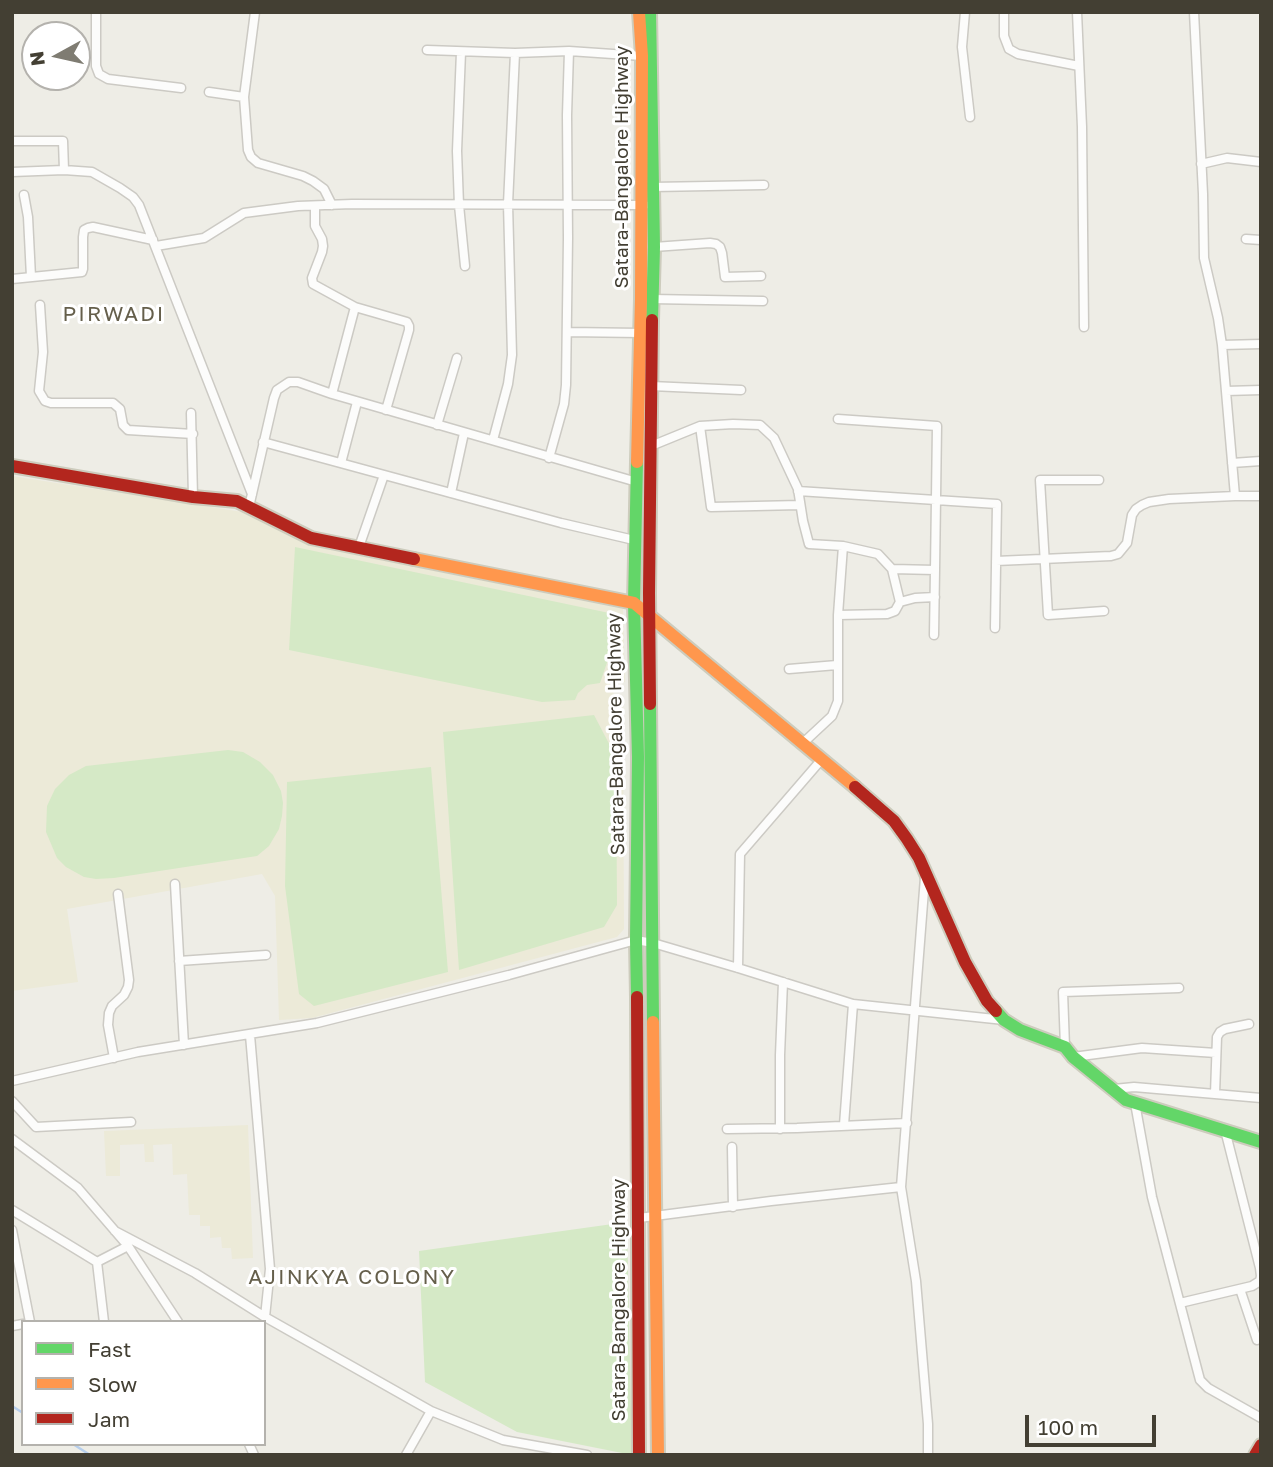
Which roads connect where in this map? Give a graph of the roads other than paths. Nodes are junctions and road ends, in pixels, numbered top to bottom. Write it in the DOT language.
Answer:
graph roads {
  1 [pos="96,12"];
  2 [pos="255,12"];
  3 [pos="639,12"];
  4 [pos="650,12"];
  5 [pos="965,12"];
  6 [pos="1004,12"];
  7 [pos="1077,12"];
  8 [pos="1194,12"];
  9 [pos="427,50"];
  10 [pos="569,51"];
  11 [pos="461,52"];
  12 [pos="515,53"];
  13 [pos="642,56"];
  14 [pos="1079,66"];
  15 [pos="181,88"];
  16 [pos="209,92"];
  17 [pos="244,97"];
  18 [pos="970,117"];
  19 [pos="12,141"];
  20 [pos="1261,162"];
  21 [pos="1201,164"];
  22 [pos="64,170"];
  23 [pos="12,173"];
  24 [pos="764,185"];
  25 [pos="653,187"];
  26 [pos="24,195"];
  27 [pos="508,204"];
  28 [pos="332,205"];
  29 [pos="459,205"];
  30 [pos="568,205"];
  31 [pos="648,205"];
  32 [pos="315,206"];
  33 [pos="1245,239"];
  34 [pos="1261,240"];
  35 [pos="154,243"];
  36 [pos="654,247"];
  37 [pos="465,266"];
  38 [pos="761,276"];
  39 [pos="31,277"];
  40 [pos="12,279"];
  41 [pos="652,299"];
  42 [pos="763,301"];
  43 [pos="40,305"];
  44 [pos="355,307"];
  45 [pos="1084,327"];
  46 [pos="567,331"];
  47 [pos="641,333"];
  48 [pos="1261,344"];
  49 [pos="1222,345"];
  50 [pos="457,358"];
  51 [pos="651,386"];
  52 [pos="741,390"];
  53 [pos="1261,390"];
  54 [pos="1226,391"];
  55 [pos="332,394"];
  56 [pos="357,402"];
  57 [pos="386,410"];
  58 [pos="191,413"];
  59 [pos="838,419"];
  60 [pos="437,425"];
  61 [pos="700,426"];
  62 [pos="464,433"];
  63 [pos="193,434"];
  64 [pos="493,440"];
  65 [pos="263,442"];
  66 [pos="651,446"];
  67 [pos="549,458"];
  68 [pos="1261,461"];
  69 [pos="341,463"];
  70 [pos="1232,463"];
  71 [pos="12,466"];
  72 [pos="384,475"];
  73 [pos="1099,480"];
  74 [pos="636,482"];
  75 [pos="798,491"];
  76 [pos="451,493"];
  77 [pos="1235,496"];
  78 [pos="1261,496"];
  79 [pos="193,497"];
  80 [pos="936,500"];
  81 [pos="250,501"];
  82 [pos="800,505"];
  83 [pos="634,540"];
  84 [pos="843,546"];
  85 [pos="359,547"];
  86 [pos="1044,559"];
  87 [pos="996,561"];
  88 [pos="892,569"];
  89 [pos="935,570"];
  90 [pos="934,597"];
  91 [pos="900,602"];
  92 [pos="634,603"];
  93 [pos="1104,611"];
  94 [pos="838,615"];
  95 [pos="650,616"];
  96 [pos="995,628"];
  97 [pos="934,635"];
  98 [pos="837,665"];
  99 [pos="789,668"];
  100 [pos="803,743"];
  101 [pos="822,759"];
  102 [pos="925,874"];
  103 [pos="175,884"];
  104 [pos="118,894"];
  105 [pos="636,940"];
  106 [pos="653,943"];
  107 [pos="266,955"];
  108 [pos="179,961"];
  109 [pos="738,968"];
  110 [pos="783,982"];
  111 [pos="1179,988"];
  112 [pos="853,1004"];
  113 [pos="915,1010"];
  114 [pos="1003,1020"];
  115 [pos="1249,1024"];
  116 [pos="250,1035"];
  117 [pos="184,1045"];
  118 [pos="1069,1052"];
  119 [pos="1216,1053"];
  120 [pos="114,1058"];
  121 [pos="12,1081"];
  122 [pos="1114,1089"];
  123 [pos="1215,1094"];
  124 [pos="1261,1098"];
  125 [pos="12,1101"];
  126 [pos="1135,1103"];
  127 [pos="131,1122"];
  128 [pos="907,1123"];
  129 [pos="844,1125"];
  130 [pos="727,1129"];
  131 [pos="780,1129"];
  132 [pos="1225,1130"];
  133 [pos="12,1139"];
  134 [pos="1261,1142"];
  135 [pos="732,1147"];
  136 [pos="901,1187"];
  137 [pos="733,1207"];
  138 [pos="12,1210"];
  139 [pos="655,1216"];
  140 [pos="639,1218"];
  141 [pos="12,1230"];
  142 [pos="115,1231"];
  143 [pos="128,1246"];
  144 [pos="97,1262"];
  145 [pos="1261,1276"];
  146 [pos="1240,1289"];
  147 [pos="1180,1303"];
  148 [pos="265,1317"];
  149 [pos="30,1320"];
  150 [pos="104,1320"];
  151 [pos="177,1320"];
  152 [pos="1257,1340"];
  153 [pos="431,1411"];
  154 [pos="1261,1418"];
  155 [pos="1261,1445"];
  156 [pos="406,1455"];
  157 [pos="587,1455"];
  158 [pos="639,1455"];
  159 [pos="658,1455"];
  160 [pos="928,1455"];
  161 [pos="1255,1455"];
  1 -- 15 [label="street"];
  2 -- 17 [label="street"];
  3 -- 13 [label="main road, Satara-Bangalore Highway"];
  4 -- 25 [label="main road, Satara-Bangalore Highway"];
  5 -- 18 [label="street"];
  6 -- 14 [label="street"];
  7 -- 14 [label="street"];
  8 -- 21 [label="street"];
  9 -- 11 [label="street"];
  10 -- 12 [label="street"];
  10 -- 13 [label="street"];
  10 -- 30 [label="street"];
  11 -- 12 [label="street"];
  11 -- 29 [label="street"];
  12 -- 27 [label="street"];
  13 -- 31 [label="main road, Satara-Bangalore Highway"];
  14 -- 45 [label="street"];
  16 -- 17 [label="street"];
  17 -- 28 [label="street"];
  19 -- 22 [label="street"];
  20 -- 21 [label="street"];
  21 -- 49 [label="street"];
  22 -- 23 [label="street"];
  22 -- 35 [label="street"];
  24 -- 25 [label="street"];
  25 -- 31 [label="main road, Satara-Bangalore Highway"];
  26 -- 39 [label="street"];
  27 -- 29 [label="street"];
  27 -- 30 [label="street"];
  27 -- 64 [label="street"];
  28 -- 29 [label="street"];
  28 -- 32 [label="street"];
  29 -- 37 [label="street"];
  30 -- 31 [label="street"];
  30 -- 46 [label="street"];
  31 -- 36 [label="main road, Satara-Bangalore Highway"];
  31 -- 47 [label="main road, Satara-Bangalore Highway"];
  32 -- 35 [label="street"];
  32 -- 44 [label="street"];
  33 -- 34 [label="street"];
  35 -- 39 [label="street"];
  35 -- 81 [label="street"];
  36 -- 38 [label="street"];
  36 -- 41 [label="main road, Satara-Bangalore Highway"];
  39 -- 40 [label="street"];
  41 -- 42 [label="street"];
  41 -- 51 [label="main road, Satara-Bangalore Highway"];
  43 -- 63 [label="street"];
  44 -- 55 [label="street"];
  44 -- 57 [label="street"];
  46 -- 47 [label="street"];
  46 -- 67 [label="street"];
  47 -- 74 [label="main road, Satara-Bangalore Highway"];
  48 -- 49 [label="street"];
  49 -- 54 [label="street"];
  50 -- 60 [label="street"];
  51 -- 52 [label="street"];
  51 -- 66 [label="main road, Satara-Bangalore Highway"];
  53 -- 54 [label="street"];
  54 -- 70 [label="street"];
  55 -- 56 [label="street"];
  55 -- 65 [label="street"];
  56 -- 57 [label="street"];
  56 -- 69 [label="street"];
  57 -- 60 [label="street"];
  58 -- 63 [label="street"];
  59 -- 80 [label="street"];
  60 -- 62 [label="street"];
  61 -- 66 [label="street"];
  61 -- 75 [label="street"];
  61 -- 82 [label="street"];
  62 -- 64 [label="street"];
  62 -- 76 [label="street"];
  63 -- 79 [label="street"];
  64 -- 67 [label="street"];
  65 -- 69 [label="street"];
  65 -- 81 [label="street"];
  66 -- 95 [label="main road, Satara-Bangalore Highway"];
  67 -- 74 [label="street"];
  68 -- 70 [label="street"];
  69 -- 72 [label="street"];
  70 -- 77 [label="street"];
  71 -- 79 [label="main road"];
  72 -- 76 [label="street"];
  72 -- 85 [label="street"];
  73 -- 86 [label="street"];
  74 -- 83 [label="main road, Satara-Bangalore Highway"];
  75 -- 80 [label="street"];
  75 -- 82 [label="street"];
  76 -- 83 [label="street"];
  77 -- 78 [label="street"];
  77 -- 86 [label="street"];
  79 -- 81 [label="main road"];
  80 -- 87 [label="street"];
  80 -- 89 [label="street"];
  81 -- 85 [label="main road"];
  82 -- 84 [label="street"];
  83 -- 92 [label="main road, Satara-Bangalore Highway"];
  84 -- 88 [label="street"];
  84 -- 94 [label="street"];
  85 -- 92 [label="main road"];
  86 -- 87 [label="street"];
  86 -- 93 [label="street"];
  87 -- 96 [label="street"];
  88 -- 89 [label="street"];
  88 -- 91 [label="street"];
  89 -- 90 [label="street"];
  90 -- 91 [label="street"];
  90 -- 97 [label="street"];
  91 -- 94 [label="street"];
  92 -- 95 [label="main road"];
  92 -- 105 [label="main road, Satara-Bangalore Highway"];
  94 -- 98 [label="street"];
  95 -- 100 [label="main road"];
  95 -- 106 [label="main road, Satara-Bangalore Highway"];
  98 -- 99 [label="street"];
  98 -- 100 [label="street"];
  100 -- 101 [label="main road"];
  101 -- 102 [label="main road"];
  101 -- 109 [label="street"];
  102 -- 113 [label="street"];
  102 -- 114 [label="main road"];
  103 -- 108 [label="street"];
  104 -- 120 [label="street"];
  105 -- 106 [label="street"];
  105 -- 116 [label="street"];
  105 -- 140 [label="main road, Satara-Bangalore Highway"];
  106 -- 109 [label="street"];
  106 -- 139 [label="main road, Satara-Bangalore Highway"];
  107 -- 108 [label="street"];
  108 -- 117 [label="street"];
  109 -- 110 [label="street"];
  110 -- 112 [label="street"];
  110 -- 131 [label="street"];
  111 -- 118 [label="street"];
  112 -- 113 [label="street"];
  112 -- 129 [label="street"];
  113 -- 114 [label="street"];
  113 -- 128 [label="street"];
  114 -- 118 [label="main road"];
  115 -- 119 [label="street"];
  116 -- 117 [label="street"];
  116 -- 148 [label="street"];
  117 -- 120 [label="street"];
  118 -- 119 [label="street"];
  118 -- 122 [label="main road"];
  119 -- 123 [label="street"];
  120 -- 121 [label="street"];
  122 -- 123 [label="street"];
  122 -- 126 [label="main road"];
  123 -- 124 [label="street"];
  125 -- 127 [label="street"];
  126 -- 132 [label="main road"];
  126 -- 147 [label="street"];
  128 -- 129 [label="street"];
  128 -- 136 [label="street"];
  129 -- 131 [label="street"];
  130 -- 131 [label="street"];
  132 -- 134 [label="main road"];
  132 -- 145 [label="street"];
  133 -- 142 [label="street"];
  135 -- 137 [label="street"];
  136 -- 137 [label="street"];
  136 -- 160 [label="street"];
  137 -- 139 [label="street"];
  138 -- 144 [label="street"];
  139 -- 140 [label="street"];
  139 -- 159 [label="main road, Satara-Bangalore Highway"];
  140 -- 158 [label="main road, Satara-Bangalore Highway"];
  141 -- 149 [label="street"];
  142 -- 143 [label="street"];
  142 -- 148 [label="street"];
  143 -- 144 [label="street"];
  143 -- 151 [label="street"];
  144 -- 150 [label="street"];
  145 -- 146 [label="street"];
  146 -- 147 [label="street"];
  146 -- 152 [label="street"];
  147 -- 154 [label="street"];
  148 -- 153 [label="street"];
  153 -- 156 [label="street"];
  153 -- 157 [label="street"];
  155 -- 161 [label="main road"];
}
